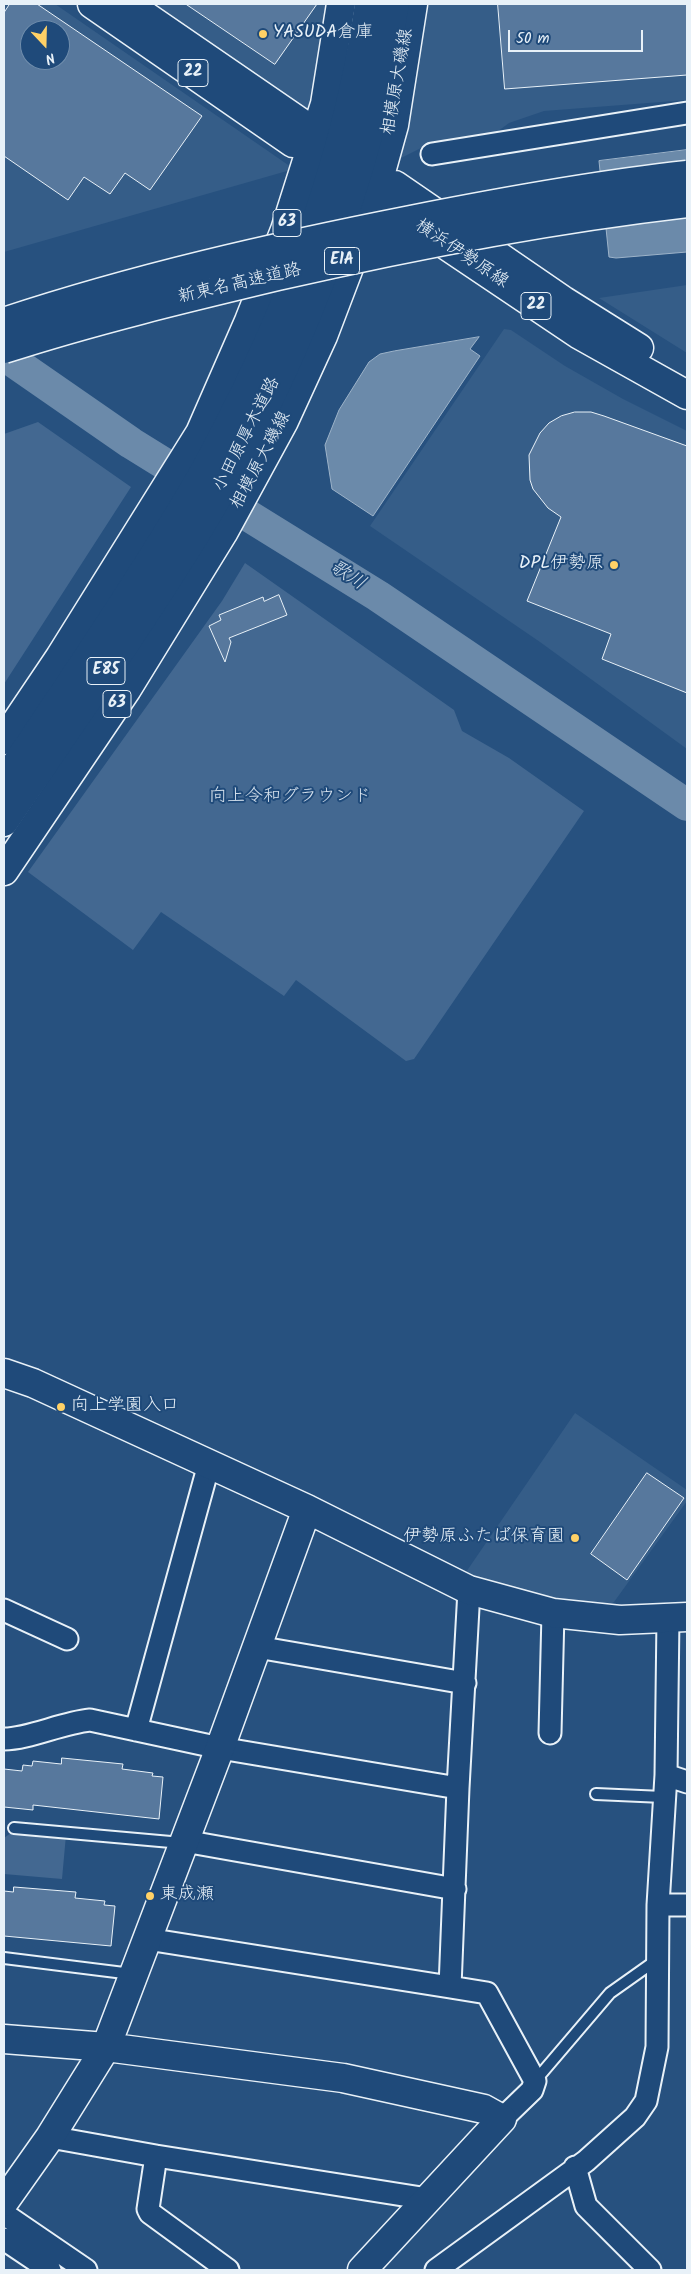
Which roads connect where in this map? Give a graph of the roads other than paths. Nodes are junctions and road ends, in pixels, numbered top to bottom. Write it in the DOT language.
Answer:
graph roads {
  1 [pos="92,4"];
  2 [pos="128,4"];
  3 [pos="341,4"];
  4 [pos="369,4"];
  5 [pos="395,4"];
  6 [pos="413,4"];
  7 [pos="687,113"];
  8 [pos="432,154"];
  9 [pos="687,175"];
  10 [pos="687,203"];
  11 [pos="4,322"];
  12 [pos="4,349"];
  13 [pos="687,374"];
  14 [pos="687,395"];
  15 [pos="228,454"];
  16 [pos="195,511"];
  17 [pos="4,740"];
  18 [pos="4,782"];
  19 [pos="4,822"];
  20 [pos="4,871"];
  21 [pos="4,1374"];
  22 [pos="209,1464"];
  23 [pos="307,1509"];
  24 [pos="469,1590"];
  25 [pos="4,1610"];
  26 [pos="553,1613"];
  27 [pos="678,1618"];
  28 [pos="67,1639"];
  29 [pos="257,1647"];
  30 [pos="465,1683"];
  31 [pos="546,1721"];
  32 [pos="136,1730"];
  33 [pos="4,1738"];
  34 [pos="220,1748"];
  35 [pos="666,1775"];
  36 [pos="687,1782"];
  37 [pos="458,1788"];
  38 [pos="596,1794"];
  39 [pos="664,1797"];
  40 [pos="14,1828"];
  41 [pos="183,1842"];
  42 [pos="455,1889"];
  43 [pos="658,1904"];
  44 [pos="687,1905"];
  45 [pos="147,1939"];
  46 [pos="4,1958"];
  47 [pos="658,1960"];
  48 [pos="133,1974"];
  49 [pos="450,1988"];
  50 [pos="4,2039"];
  51 [pos="106,2047"];
  52 [pos="535,2081"];
  53 [pos="502,2119"];
  54 [pos="50,2137"];
  55 [pos="156,2156"];
  56 [pos="575,2167"];
  57 [pos="428,2199"];
  58 [pos="4,2202"];
  59 [pos="4,2214"];
  60 [pos="4,2239"];
  61 [pos="442,2269"];
  62 [pos="50,2270"];
  63 [pos="86,2270"];
  64 [pos="228,2270"];
  65 [pos="362,2270"];
  66 [pos="650,2270"];
  1 -- 2 [label="main road, 22"];
  3 -- 15 [label="main road, 相模原大磯線 / 63"];
  4 -- 15 [label="main road, 小田原厚木道路 / E85"];
  5 -- 15 [label="main road, 小田原厚木道路 / E85"];
  6 -- 15 [label="main road, 相模原大磯線 / 63"];
  7 -- 8 [label="street"];
  9 -- 11 [label="main road, 新東名高速道路 / E1A, bridge"];
  10 -- 12 [label="main road, 新東名高速道路 / E1A, bridge"];
  13 -- 14 [label="main road, 横浜伊勢原線 / 22"];
  15 -- 16 [label="main road, 小田原厚木道路 / E85"];
  15 -- 16 [label="main road, 相模原大磯線 / 63"];
  16 -- 17 [label="main road, 相模原大磯線 / 63"];
  16 -- 18 [label="main road, 小田原厚木道路 / E85"];
  16 -- 19 [label="main road, 小田原厚木道路 / E85"];
  16 -- 20 [label="main road, 相模原大磯線 / 63"];
  21 -- 22 [label="main road"];
  22 -- 23 [label="main road"];
  22 -- 32 [label="street"];
  23 -- 24 [label="main road"];
  23 -- 29 [label="main road"];
  24 -- 26 [label="main road"];
  24 -- 30 [label="street"];
  25 -- 28 [label="street"];
  26 -- 27 [label="main road"];
  26 -- 31 [label="street"];
  27 -- 35 [label="street"];
  29 -- 30 [label="street"];
  29 -- 34 [label="main road"];
  30 -- 37 [label="street"];
  32 -- 33 [label="street"];
  32 -- 34 [label="street"];
  34 -- 37 [label="street"];
  34 -- 41 [label="main road"];
  35 -- 36 [label="street"];
  35 -- 39 [label="street"];
  37 -- 42 [label="street"];
  38 -- 39 [label="lane"];
  39 -- 43 [label="street"];
  40 -- 41 [label="lane"];
  41 -- 42 [label="street"];
  41 -- 45 [label="main road"];
  42 -- 49 [label="street"];
  43 -- 44 [label="street"];
  43 -- 47 [label="street"];
  45 -- 48 [label="main road"];
  45 -- 49 [label="street"];
  46 -- 48 [label="lane"];
  47 -- 52 [label="lane"];
  47 -- 56 [label="street"];
  48 -- 51 [label="main road"];
  49 -- 52 [label="street"];
  50 -- 51 [label="main road"];
  51 -- 53 [label="main road"];
  51 -- 54 [label="main road"];
  52 -- 53 [label="street"];
  53 -- 57 [label="main road"];
  54 -- 55 [label="street"];
  54 -- 58 [label="main road"];
  55 -- 57 [label="street"];
  55 -- 64 [label="street"];
  56 -- 61 [label="street"];
  56 -- 66 [label="street"];
  57 -- 65 [label="main road"];
  59 -- 63 [label="street"];
  60 -- 62 [label="street"];
}
